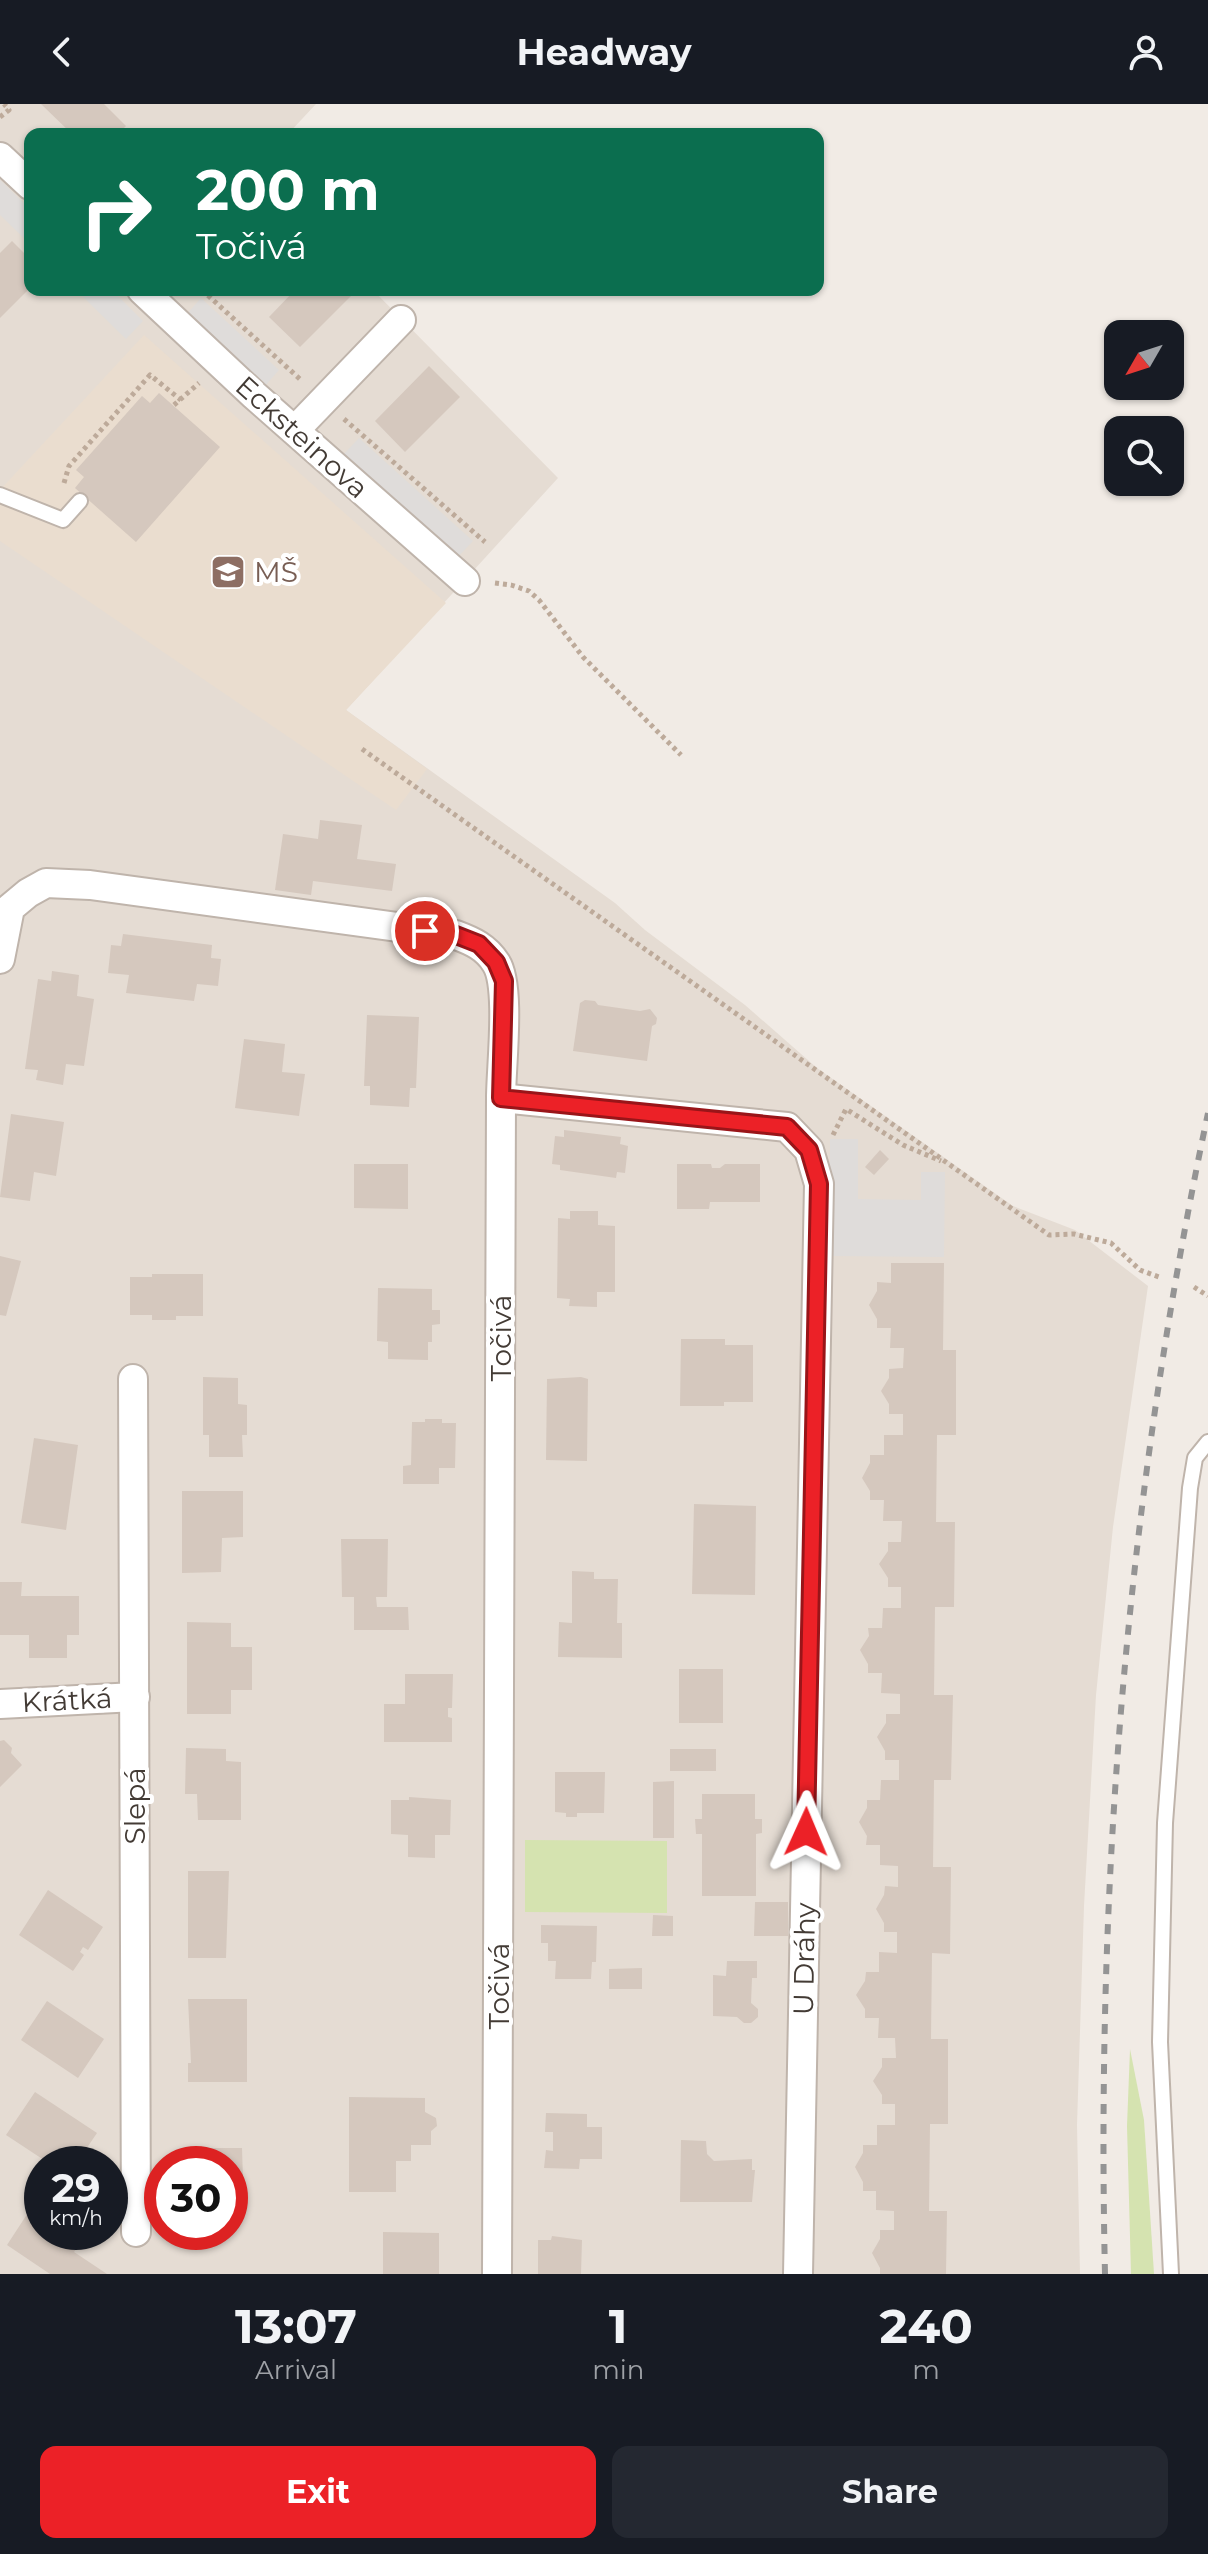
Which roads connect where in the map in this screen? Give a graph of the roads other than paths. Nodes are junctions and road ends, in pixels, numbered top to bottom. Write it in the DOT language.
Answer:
graph roads {
  1 [pos="0,157"];
  2 [pos="24,179"];
  3 [pos="149,296"];
  4 [pos="401,320"];
  5 [pos="295,430"];
  6 [pos="0,495"];
  7 [pos="80,501"];
  8 [pos="465,581"];
  9 [pos="0,959"];
  10 [pos="501,1098"];
  11 [pos="133,1379"];
  12 [pos="1208,1442"];
  13 [pos="135,1697"];
  14 [pos="0,1704"];
  15 [pos="136,2232"];
  16 [pos="497,2274"];
  17 [pos="798,2274"];
  18 [pos="1171,2274"];
  1 -- 2 [label="street"];
  3 -- 5 [label="street, Ecksteinova"];
  4 -- 5 [label="street"];
  5 -- 8 [label="street, Ecksteinova"];
  6 -- 7 [label="lane"];
  9 -- 10 [label="street, Točivá"];
  10 -- 16 [label="street, Točivá"];
  10 -- 17 [label="street, U Dráhy"];
  11 -- 13 [label="street, Slepá"];
  12 -- 18 [label="lane"];
  13 -- 14 [label="street, Krátká"];
  13 -- 15 [label="street, Slepá"];
}
